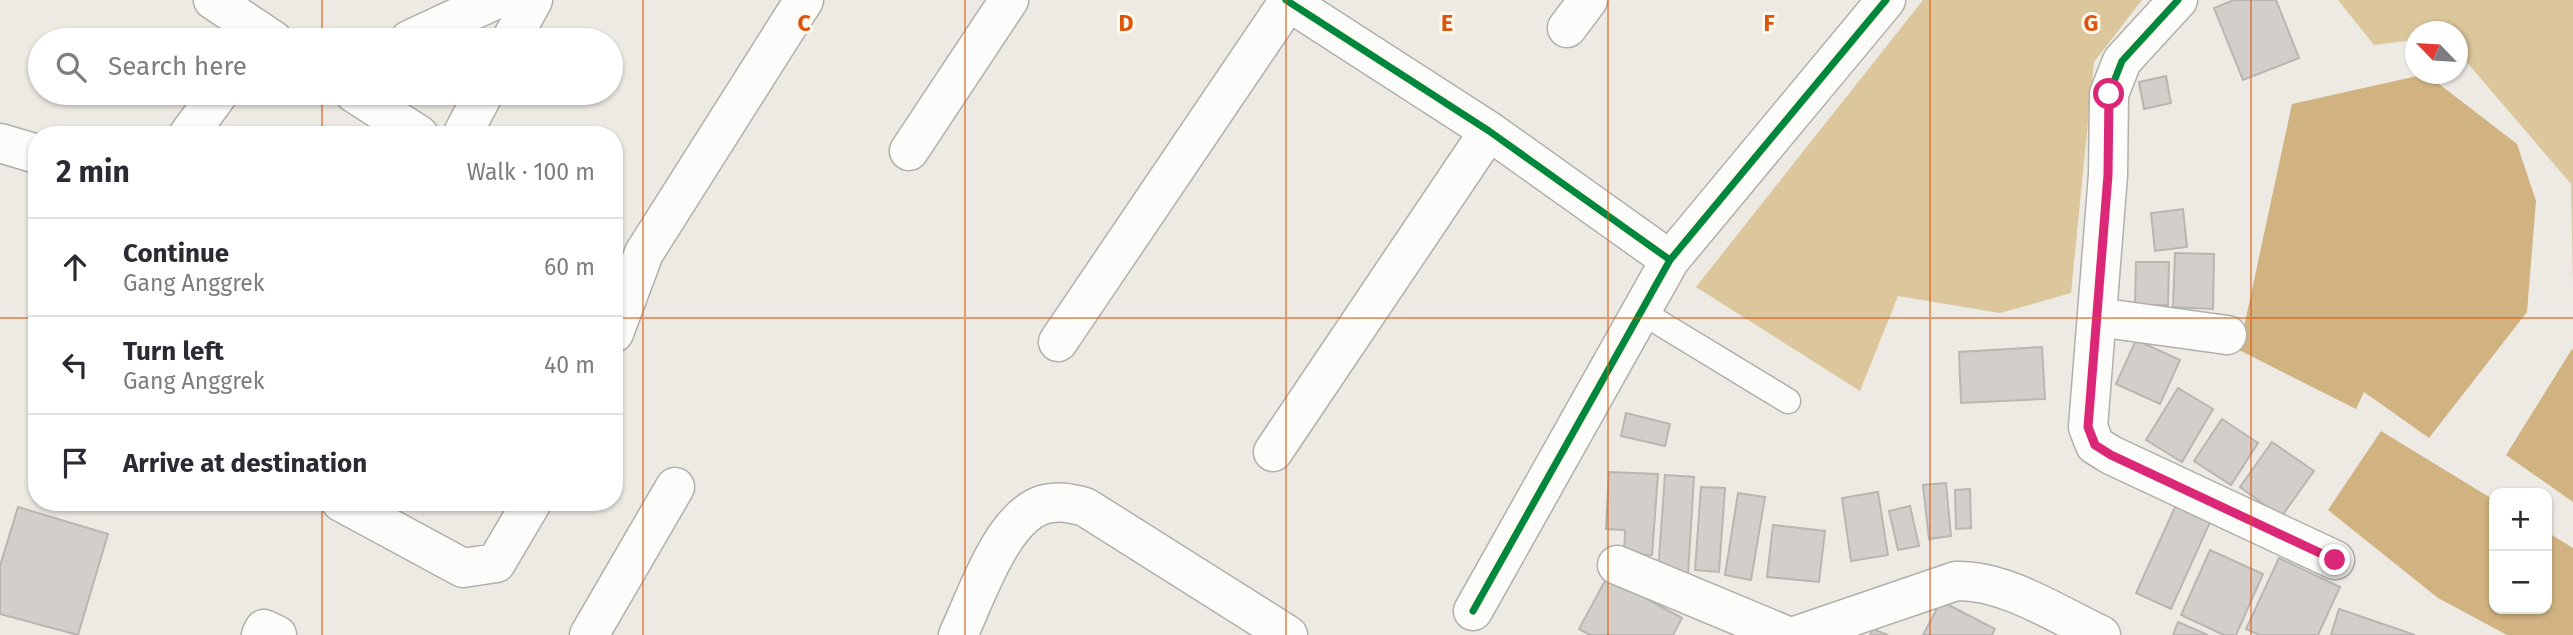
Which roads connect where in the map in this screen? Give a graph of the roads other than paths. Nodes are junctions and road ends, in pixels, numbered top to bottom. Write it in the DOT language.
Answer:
graph roads {
  1 [pos="213,0"];
  2 [pos="495,0"];
  3 [pos="533,0"];
  4 [pos="804,0"];
  5 [pos="1009,0"];
  6 [pos="1886,0"];
  7 [pos="2178,0"];
  8 [pos="1287,1"];
  9 [pos="263,28"];
  10 [pos="436,28"];
  11 [pos="518,28"];
  12 [pos="210,105"];
  13 [pos="373,105"];
  14 [pos="478,105"];
  15 [pos="195,126"];
  16 [pos="405,126"];
  17 [pos="467,126"];
  18 [pos="1489,131"];
  19 [pos="0,143"];
  20 [pos="28,151"];
  21 [pos="909,151"];
  22 [pos="629,245"];
  23 [pos="1670,260"];
  24 [pos="623,280"];
  25 [pos="1640,311"];
  26 [pos="2097,317"];
  27 [pos="2227,335"];
  28 [pos="1058,342"];
  29 [pos="1788,401"];
  30 [pos="1273,452"];
  31 [pos="675,487"];
  32 [pos="358,511"];
  33 [pos="527,511"];
  34 [pos="2335,560"];
  35 [pos="1617,565"];
  36 [pos="1473,611"];
  37 [pos="261,635"];
  38 [pos="277,635"];
  39 [pos="589,635"];
  40 [pos="958,635"];
  41 [pos="1288,635"];
  42 [pos="1784,635"];
  43 [pos="1798,635"];
  44 [pos="2101,635"];
  1 -- 9 [label="street"];
  2 -- 10 [label="street"];
  3 -- 11 [label="street"];
  4 -- 22 [label="street"];
  5 -- 21 [label="street"];
  6 -- 23 [label="street"];
  7 -- 26 [label="street"];
  8 -- 18 [label="street"];
  8 -- 28 [label="street"];
  12 -- 15 [label="street"];
  13 -- 16 [label="street"];
  14 -- 17 [label="street"];
  18 -- 23 [label="street"];
  18 -- 30 [label="street"];
  19 -- 20 [label="street"];
  22 -- 24 [label="street"];
  23 -- 25 [label="street"];
  25 -- 29 [label="lane"];
  25 -- 36 [label="street"];
  26 -- 27 [label="street"];
  26 -- 34 [label="street"];
  31 -- 39 [label="street"];
  32 -- 33 [label="street"];
  35 -- 42 [label="street"];
  37 -- 38 [label="street"];
  40 -- 41 [label="street"];
  43 -- 44 [label="street"];
}
